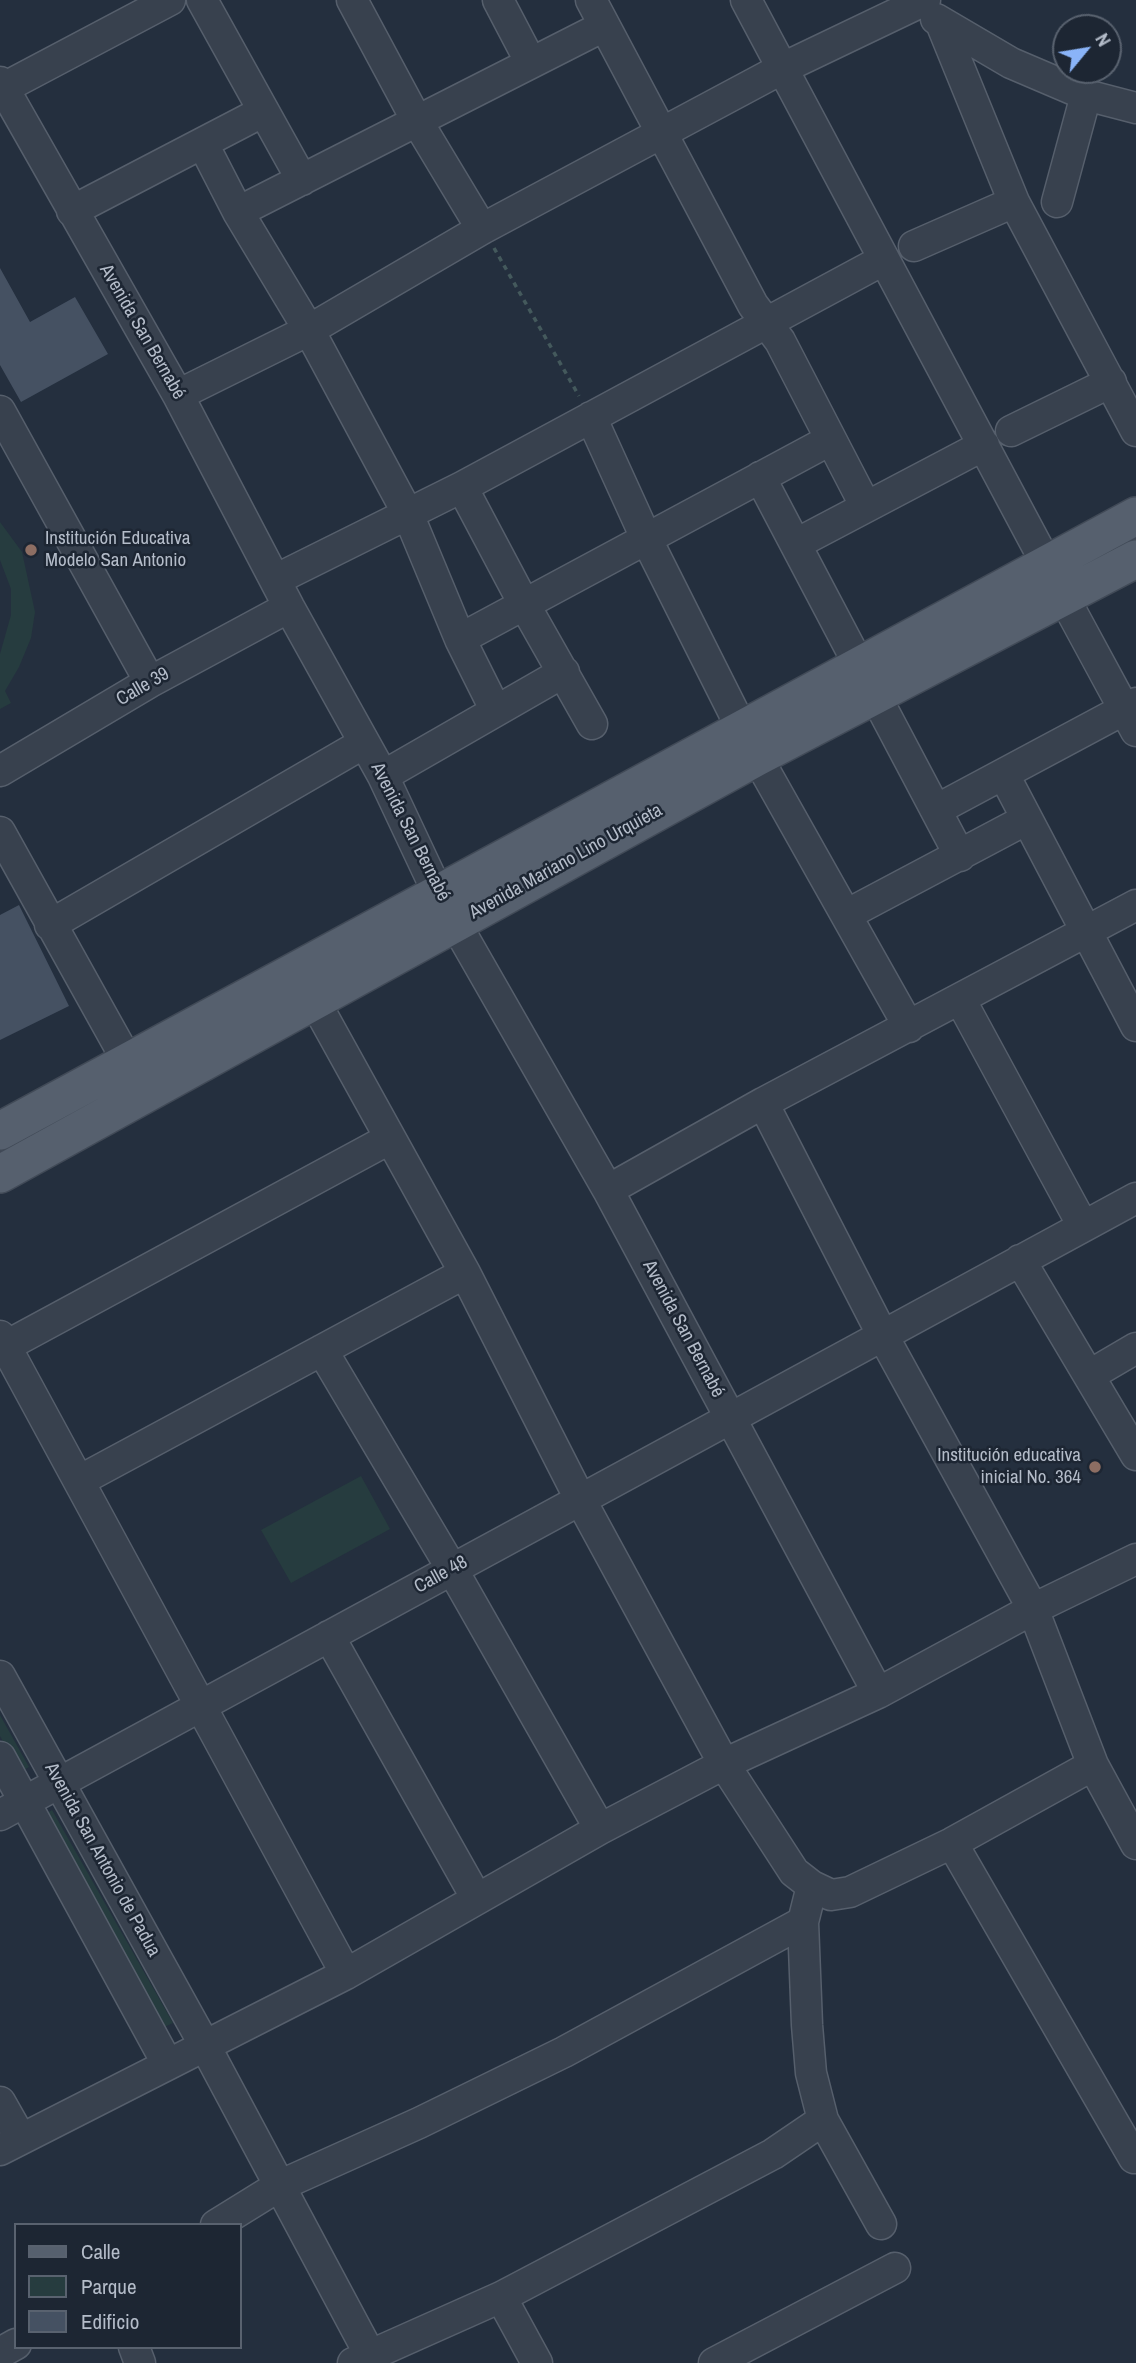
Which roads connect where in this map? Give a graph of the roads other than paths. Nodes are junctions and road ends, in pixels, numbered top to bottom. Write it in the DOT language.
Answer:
graph roads {
  1 [pos="170,0"];
  2 [pos="202,0"];
  3 [pos="352,0"];
  4 [pos="498,0"];
  5 [pos="746,0"];
  6 [pos="926,6"];
  7 [pos="597,13"];
  8 [pos="531,63"];
  9 [pos="783,68"];
  10 [pos="1,87"];
  11 [pos="1086,95"];
  12 [pos="1136,108"];
  13 [pos="262,113"];
  14 [pos="417,121"];
  15 [pos="662,135"];
  16 [pos="203,144"];
  17 [pos="302,180"];
  18 [pos="1057,201"];
  19 [pos="1014,202"];
  20 [pos="72,211"];
  21 [pos="238,212"];
  22 [pos="482,229"];
  23 [pos="914,246"];
  24 [pos="883,260"];
  25 [pos="767,323"];
  26 [pos="309,330"];
  27 [pos="1111,383"];
  28 [pos="178,395"];
  29 [pos="0,411"];
  30 [pos="591,417"];
  31 [pos="1011,431"];
  32 [pos="1136,431"];
  33 [pos="830,440"];
  34 [pos="984,445"];
  35 [pos="760,477"];
  36 [pos="462,487"];
  37 [pos="866,507"];
  38 [pos="408,514"];
  39 [pos="1136,516"];
  40 [pos="646,538"];
  41 [pos="796,544"];
  42 [pos="1136,559"];
  43 [pos="1046,564"];
  44 [pos="275,580"];
  45 [pos="1063,596"];
  46 [pos="524,604"];
  47 [pos="289,607"];
  48 [pos="460,639"];
  49 [pos="564,672"];
  50 [pos="868,681"];
  51 [pos="150,682"];
  52 [pos="495,709"];
  53 [pos="1132,714"];
  54 [pos="592,724"];
  55 [pos="364,743"];
  56 [pos="750,743"];
  57 [pos="0,771"];
  58 [pos="1004,775"];
  59 [pos="383,776"];
  60 [pos="936,810"];
  61 [pos="1027,819"];
  62 [pos="0,832"];
  63 [pos="960,856"];
  64 [pos="1136,905"];
  65 [pos="447,907"];
  66 [pos="846,915"];
  67 [pos="50,925"];
  68 [pos="1086,932"];
  69 [pos="960,999"];
  70 [pos="315,1002"];
  71 [pos="1136,1026"];
  72 [pos="909,1027"];
  73 [pos="128,1062"];
  74 [pos="763,1103"];
  75 [pos="0,1131"];
  76 [pos="389,1139"];
  77 [pos="0,1174"];
  78 [pos="608,1190"];
  79 [pos="1136,1198"];
  80 [pos="1083,1226"];
  81 [pos="1020,1260"];
  82 [pos="465,1273"];
  83 [pos="883,1336"];
  84 [pos="3,1341"];
  85 [pos="1136,1348"];
  86 [pos="322,1350"];
  87 [pos="1090,1375"];
  88 [pos="731,1418"];
  89 [pos="1136,1455"];
  90 [pos="79,1481"];
  91 [pos="580,1499"];
  92 [pos="1136,1559"];
  93 [pos="453,1569"];
  94 [pos="1033,1609"];
  95 [pos="329,1636"];
  96 [pos="0,1676"];
  97 [pos="878,1693"];
  98 [pos="201,1706"];
  99 [pos="0,1757"];
  100 [pos="723,1765"];
  101 [pos="1093,1765"];
  102 [pos="60,1783"];
  103 [pos="12,1809"];
  104 [pos="600,1829"];
  105 [pos="952,1843"];
  106 [pos="1136,1844"];
  107 [pos="812,1886"];
  108 [pos="477,1899"];
  109 [pos="803,1922"];
  110 [pos="346,1974"];
  111 [pos="204,2044"];
  112 [pos="167,2063"];
  113 [pos="0,2102"];
  114 [pos="823,2120"];
  115 [pos="11,2145"];
  116 [pos="1134,2158"];
  117 [pos="279,2186"];
  118 [pos="219,2223"];
  119 [pos="881,2224"];
  120 [pos="895,2268"];
  121 [pos="501,2297"];
  122 [pos="363,2360"];
  123 [pos="537,2363"];
  124 [pos="714,2363"];
  1 -- 10 [label="street"];
  2 -- 13 [label="street"];
  3 -- 14 [label="street"];
  4 -- 8 [label="street"];
  5 -- 9 [label="street"];
  6 -- 9 [label="street"];
  6 -- 11 [label="street"];
  6 -- 19 [label="street"];
  7 -- 8 [label="street"];
  7 -- 15 [label="street"];
  8 -- 14 [label="street"];
  9 -- 15 [label="street"];
  9 -- 24 [label="street"];
  10 -- 20 [label="street, Avenida San Bernabé"];
  11 -- 12 [label="street"];
  11 -- 18 [label="street"];
  13 -- 16 [label="street"];
  13 -- 17 [label="street"];
  14 -- 17 [label="street"];
  14 -- 22 [label="street"];
  15 -- 22 [label="street"];
  15 -- 25 [label="street"];
  16 -- 20 [label="street"];
  16 -- 21 [label="street"];
  17 -- 21 [label="street"];
  19 -- 23 [label="street"];
  19 -- 27 [label="street"];
  20 -- 28 [label="street, Avenida San Bernabé"];
  21 -- 26 [label="street"];
  22 -- 26 [label="street"];
  24 -- 25 [label="street"];
  24 -- 34 [label="street"];
  25 -- 30 [label="street"];
  25 -- 33 [label="street"];
  26 -- 28 [label="street"];
  26 -- 38 [label="street"];
  27 -- 31 [label="street"];
  27 -- 32 [label="street"];
  28 -- 44 [label="street, Avenida San Bernabé"];
  29 -- 51 [label="street"];
  30 -- 36 [label="street"];
  30 -- 40 [label="street"];
  33 -- 35 [label="street"];
  33 -- 37 [label="street"];
  34 -- 37 [label="street"];
  34 -- 43 [label="street"];
  35 -- 40 [label="street"];
  35 -- 41 [label="street"];
  36 -- 38 [label="street"];
  36 -- 46 [label="street"];
  37 -- 41 [label="street"];
  38 -- 44 [label="street"];
  38 -- 48 [label="street"];
  39 -- 43 [label="main road, Avenida Mariano Lino Urquieta"];
  40 -- 46 [label="street"];
  40 -- 56 [label="street"];
  41 -- 50 [label="street"];
  42 -- 45 [label="main road, Avenida Mariano Lino Urquieta"];
  43 -- 50 [label="main road, Avenida Mariano Lino Urquieta"];
  44 -- 47 [label="street, Avenida San Bernabé"];
  45 -- 50 [label="main road, Avenida Mariano Lino Urquieta"];
  45 -- 53 [label="street"];
  46 -- 48 [label="street"];
  46 -- 49 [label="street"];
  47 -- 51 [label="street, Calle 39"];
  47 -- 55 [label="street, Avenida San Bernabé"];
  48 -- 52 [label="street"];
  49 -- 52 [label="street"];
  49 -- 54 [label="street"];
  50 -- 56 [label="main road, Avenida Mariano Lino Urquieta"];
  50 -- 60 [label="street"];
  51 -- 57 [label="street, Calle 39"];
  52 -- 59 [label="street"];
  53 -- 58 [label="street"];
  55 -- 59 [label="street, Avenida San Bernabé"];
  55 -- 67 [label="street"];
  56 -- 65 [label="main road, Avenida Mariano Lino Urquieta"];
  56 -- 66 [label="street"];
  58 -- 60 [label="street"];
  58 -- 61 [label="street"];
  59 -- 65 [label="street, Avenida San Bernabé"];
  60 -- 63 [label="street"];
  61 -- 63 [label="street"];
  61 -- 68 [label="street"];
  62 -- 67 [label="street"];
  63 -- 66 [label="street"];
  64 -- 68 [label="street"];
  65 -- 70 [label="main road, Avenida Mariano Lino Urquieta"];
  65 -- 73 [label="main road, Avenida Mariano Lino Urquieta"];
  65 -- 78 [label="street, Avenida San Bernabé"];
  66 -- 72 [label="street"];
  67 -- 73 [label="street"];
  68 -- 69 [label="street"];
  68 -- 71 [label="street"];
  69 -- 72 [label="street"];
  69 -- 80 [label="street"];
  70 -- 76 [label="street"];
  70 -- 77 [label="main road, Avenida Mariano Lino Urquieta"];
  72 -- 74 [label="street"];
  73 -- 75 [label="main road, Avenida Mariano Lino Urquieta"];
  74 -- 78 [label="street"];
  74 -- 83 [label="street"];
  76 -- 82 [label="street"];
  76 -- 84 [label="street"];
  78 -- 88 [label="street, Avenida San Bernabé"];
  79 -- 80 [label="street, Calle 48"];
  80 -- 81 [label="street, Calle 48"];
  81 -- 83 [label="street, Calle 48"];
  81 -- 87 [label="street"];
  82 -- 86 [label="street"];
  82 -- 91 [label="street"];
  83 -- 88 [label="street, Calle 48"];
  83 -- 94 [label="street"];
  84 -- 90 [label="street"];
  85 -- 87 [label="street"];
  86 -- 90 [label="street"];
  86 -- 93 [label="street"];
  87 -- 89 [label="street"];
  88 -- 91 [label="street, Calle 48"];
  88 -- 97 [label="street, Avenida San Bernabé"];
  90 -- 98 [label="street"];
  91 -- 93 [label="street, Calle 48"];
  91 -- 100 [label="street"];
  92 -- 94 [label="street"];
  93 -- 95 [label="street, Calle 48"];
  93 -- 104 [label="street"];
  94 -- 97 [label="street"];
  94 -- 101 [label="street"];
  95 -- 98 [label="street, Calle 48"];
  95 -- 108 [label="street"];
  96 -- 102 [label="street, Avenida San Antonio de Padua"];
  97 -- 100 [label="street"];
  98 -- 102 [label="street, Calle 48"];
  98 -- 110 [label="street"];
  99 -- 103 [label="street, Avenida San Antonio de Padua"];
  100 -- 104 [label="street"];
  100 -- 107 [label="street"];
  101 -- 105 [label="street"];
  101 -- 106 [label="street"];
  102 -- 103 [label="street, Calle 48"];
  102 -- 111 [label="street, Avenida San Antonio de Padua"];
  103 -- 112 [label="street, Avenida San Antonio de Padua"];
  104 -- 108 [label="street"];
  105 -- 107 [label="street"];
  105 -- 116 [label="street"];
  107 -- 109 [label="street"];
  108 -- 110 [label="street"];
  109 -- 114 [label="street"];
  109 -- 117 [label="street"];
  110 -- 111 [label="street"];
  111 -- 112 [label="street"];
  111 -- 117 [label="street, Avenida San Antonio de Padua"];
  112 -- 115 [label="street"];
  113 -- 115 [label="street"];
  114 -- 119 [label="street"];
  114 -- 121 [label="street"];
  117 -- 118 [label="street"];
  117 -- 122 [label="street, Avenida San Antonio de Padua"];
  120 -- 124 [label="street"];
  121 -- 122 [label="street"];
  121 -- 123 [label="street"];
}
